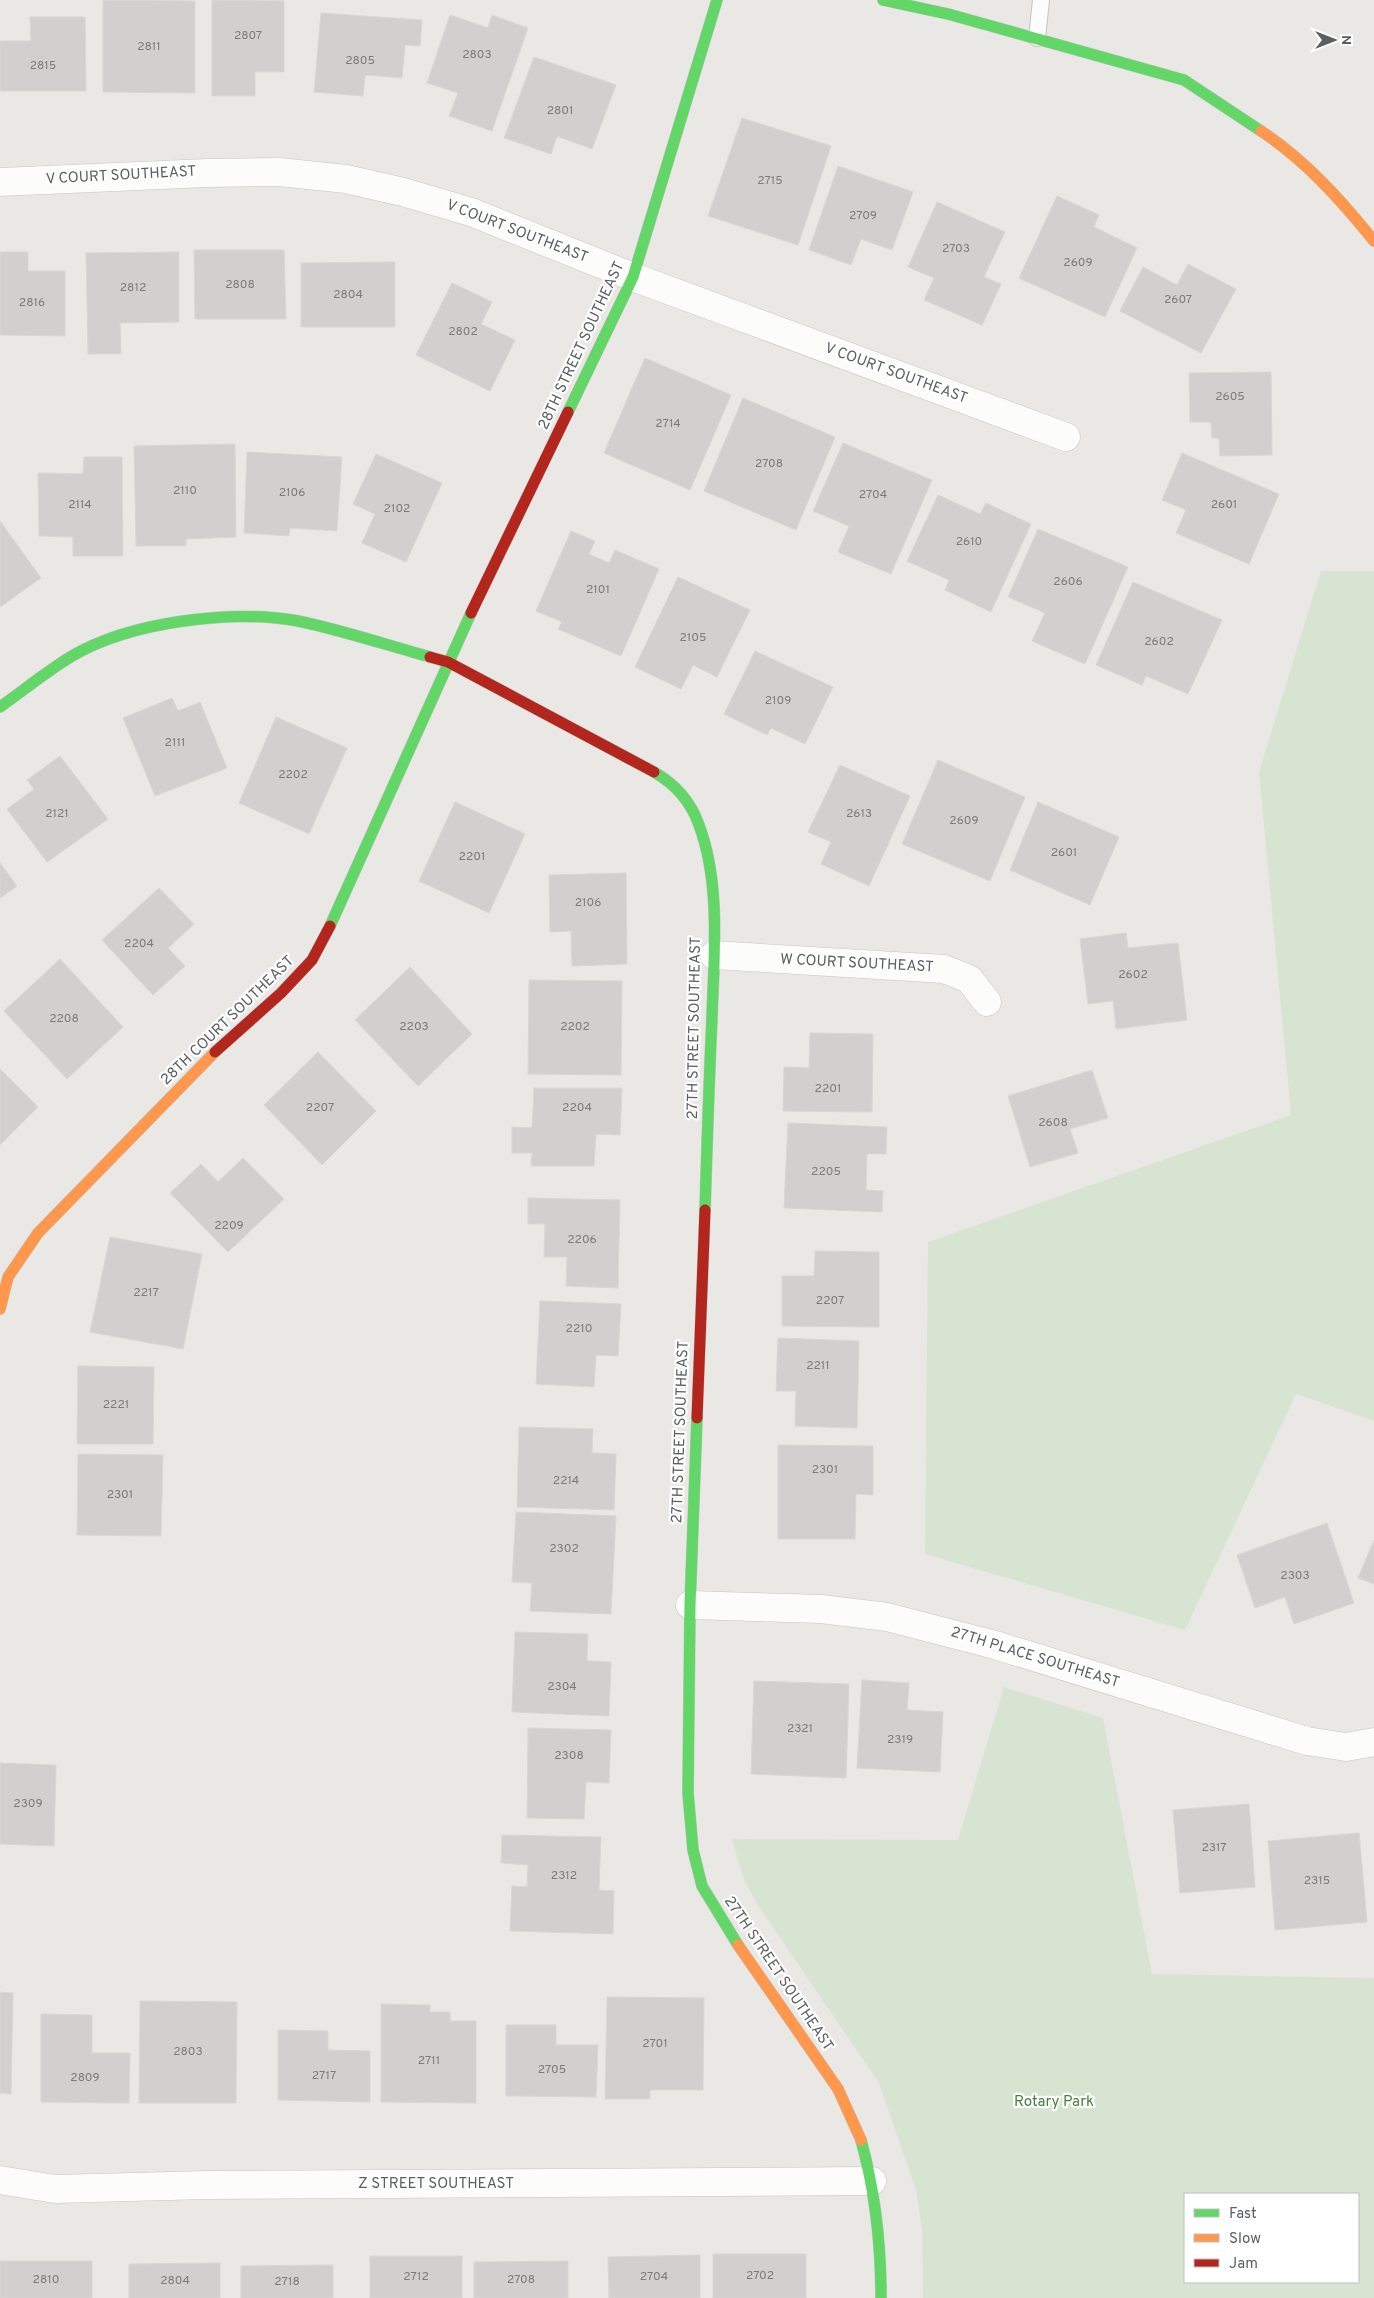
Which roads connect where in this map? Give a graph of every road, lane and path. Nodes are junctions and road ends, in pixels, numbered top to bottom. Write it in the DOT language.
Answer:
graph roads {
  1 [pos="716,0"];
  2 [pos="883,0"];
  3 [pos="1041,0"];
  4 [pos="1037,38"];
  5 [pos="0,182"];
  6 [pos="1374,241"];
  7 [pos="633,277"];
  8 [pos="1066,437"];
  9 [pos="448,662"];
  10 [pos="0,707"];
  11 [pos="714,955"];
  12 [pos="987,1002"];
  13 [pos="0,1309"];
  14 [pos="690,1605"];
  15 [pos="1374,1742"];
  16 [pos="0,2180"];
  17 [pos="872,2181"];
  18 [pos="881,2298"];
  1 -- 7 [label="street, 28TH STREET SOUTHEAST"];
  2 -- 4 [label="street"];
  3 -- 4 [label="lane"];
  4 -- 6 [label="street"];
  5 -- 7 [label="street, V COURT SOUTHEAST"];
  7 -- 8 [label="street, V COURT SOUTHEAST"];
  7 -- 9 [label="street, 28TH STREET SOUTHEAST"];
  9 -- 10 [label="street, 27TH STREET SOUTHEAST"];
  9 -- 11 [label="street, 27TH STREET SOUTHEAST"];
  9 -- 13 [label="street, 28TH COURT SOUTHEAST"];
  11 -- 12 [label="street, W COURT SOUTHEAST"];
  11 -- 14 [label="street, 27TH STREET SOUTHEAST"];
  14 -- 15 [label="street, 27TH PLACE SOUTHEAST"];
  14 -- 17 [label="street, 27TH STREET SOUTHEAST"];
  16 -- 17 [label="street, Z STREET SOUTHEAST"];
  17 -- 18 [label="street, 27TH STREET SOUTHEAST"];
}
